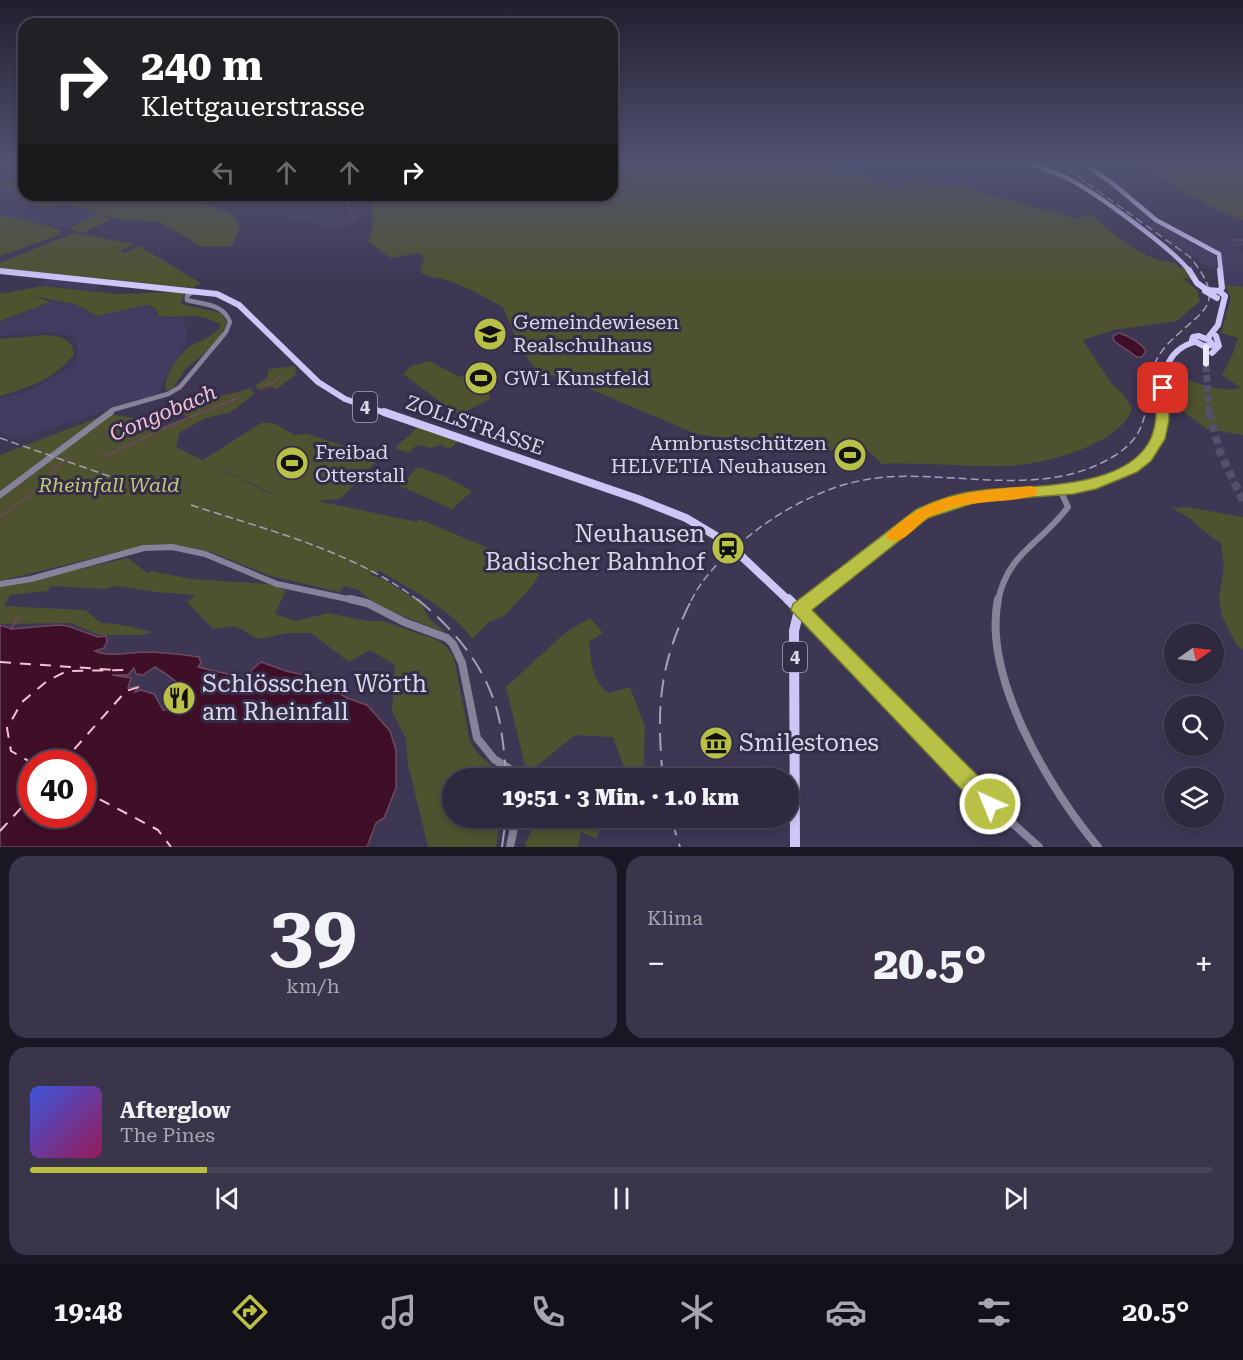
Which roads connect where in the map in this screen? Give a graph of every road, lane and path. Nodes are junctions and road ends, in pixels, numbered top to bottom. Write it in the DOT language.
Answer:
graph roads {
  1 [pos="1104,203"];
  2 [pos="1135,203"];
  3 [pos="0,271"];
  4 [pos="195,290"];
  5 [pos="1221,297"];
  6 [pos="1214,333"];
  7 [pos="1206,343"];
  8 [pos="1210,355"];
  9 [pos="1206,365"];
  10 [pos="1060,490"];
  11 [pos="0,495"];
  12 [pos="716,536"];
  13 [pos="737,552"];
  14 [pos="0,584"];
  15 [pos="378,608"];
  16 [pos="800,610"];
  17 [pos="508,768"];
  18 [pos="514,828"];
  19 [pos="510,847"];
  20 [pos="795,847"];
  21 [pos="1039,847"];
  22 [pos="1098,847"];
  1 -- 5 [label="main road, bridge"];
  2 -- 5 [label="main road"];
  3 -- 4 [label="main road, ZOLLSTRASSE / 4"];
  4 -- 11 [label="street"];
  4 -- 12 [label="main road, ZOLLSTRASSE / 4"];
  5 -- 6 [label="main road"];
  6 -- 7 [label="main road"];
  6 -- 8 [label="main road"];
  7 -- 8 [label="highway"];
  7 -- 10 [label="main road"];
  8 -- 9 [label="highway"];
  10 -- 16 [label="main road"];
  10 -- 22 [label="street"];
  13 -- 16 [label="main road"];
  14 -- 15 [label="street"];
  15 -- 17 [label="street"];
  16 -- 20 [label="main road, 4"];
  16 -- 21 [label="street"];
  18 -- 19 [label="street"];
}
